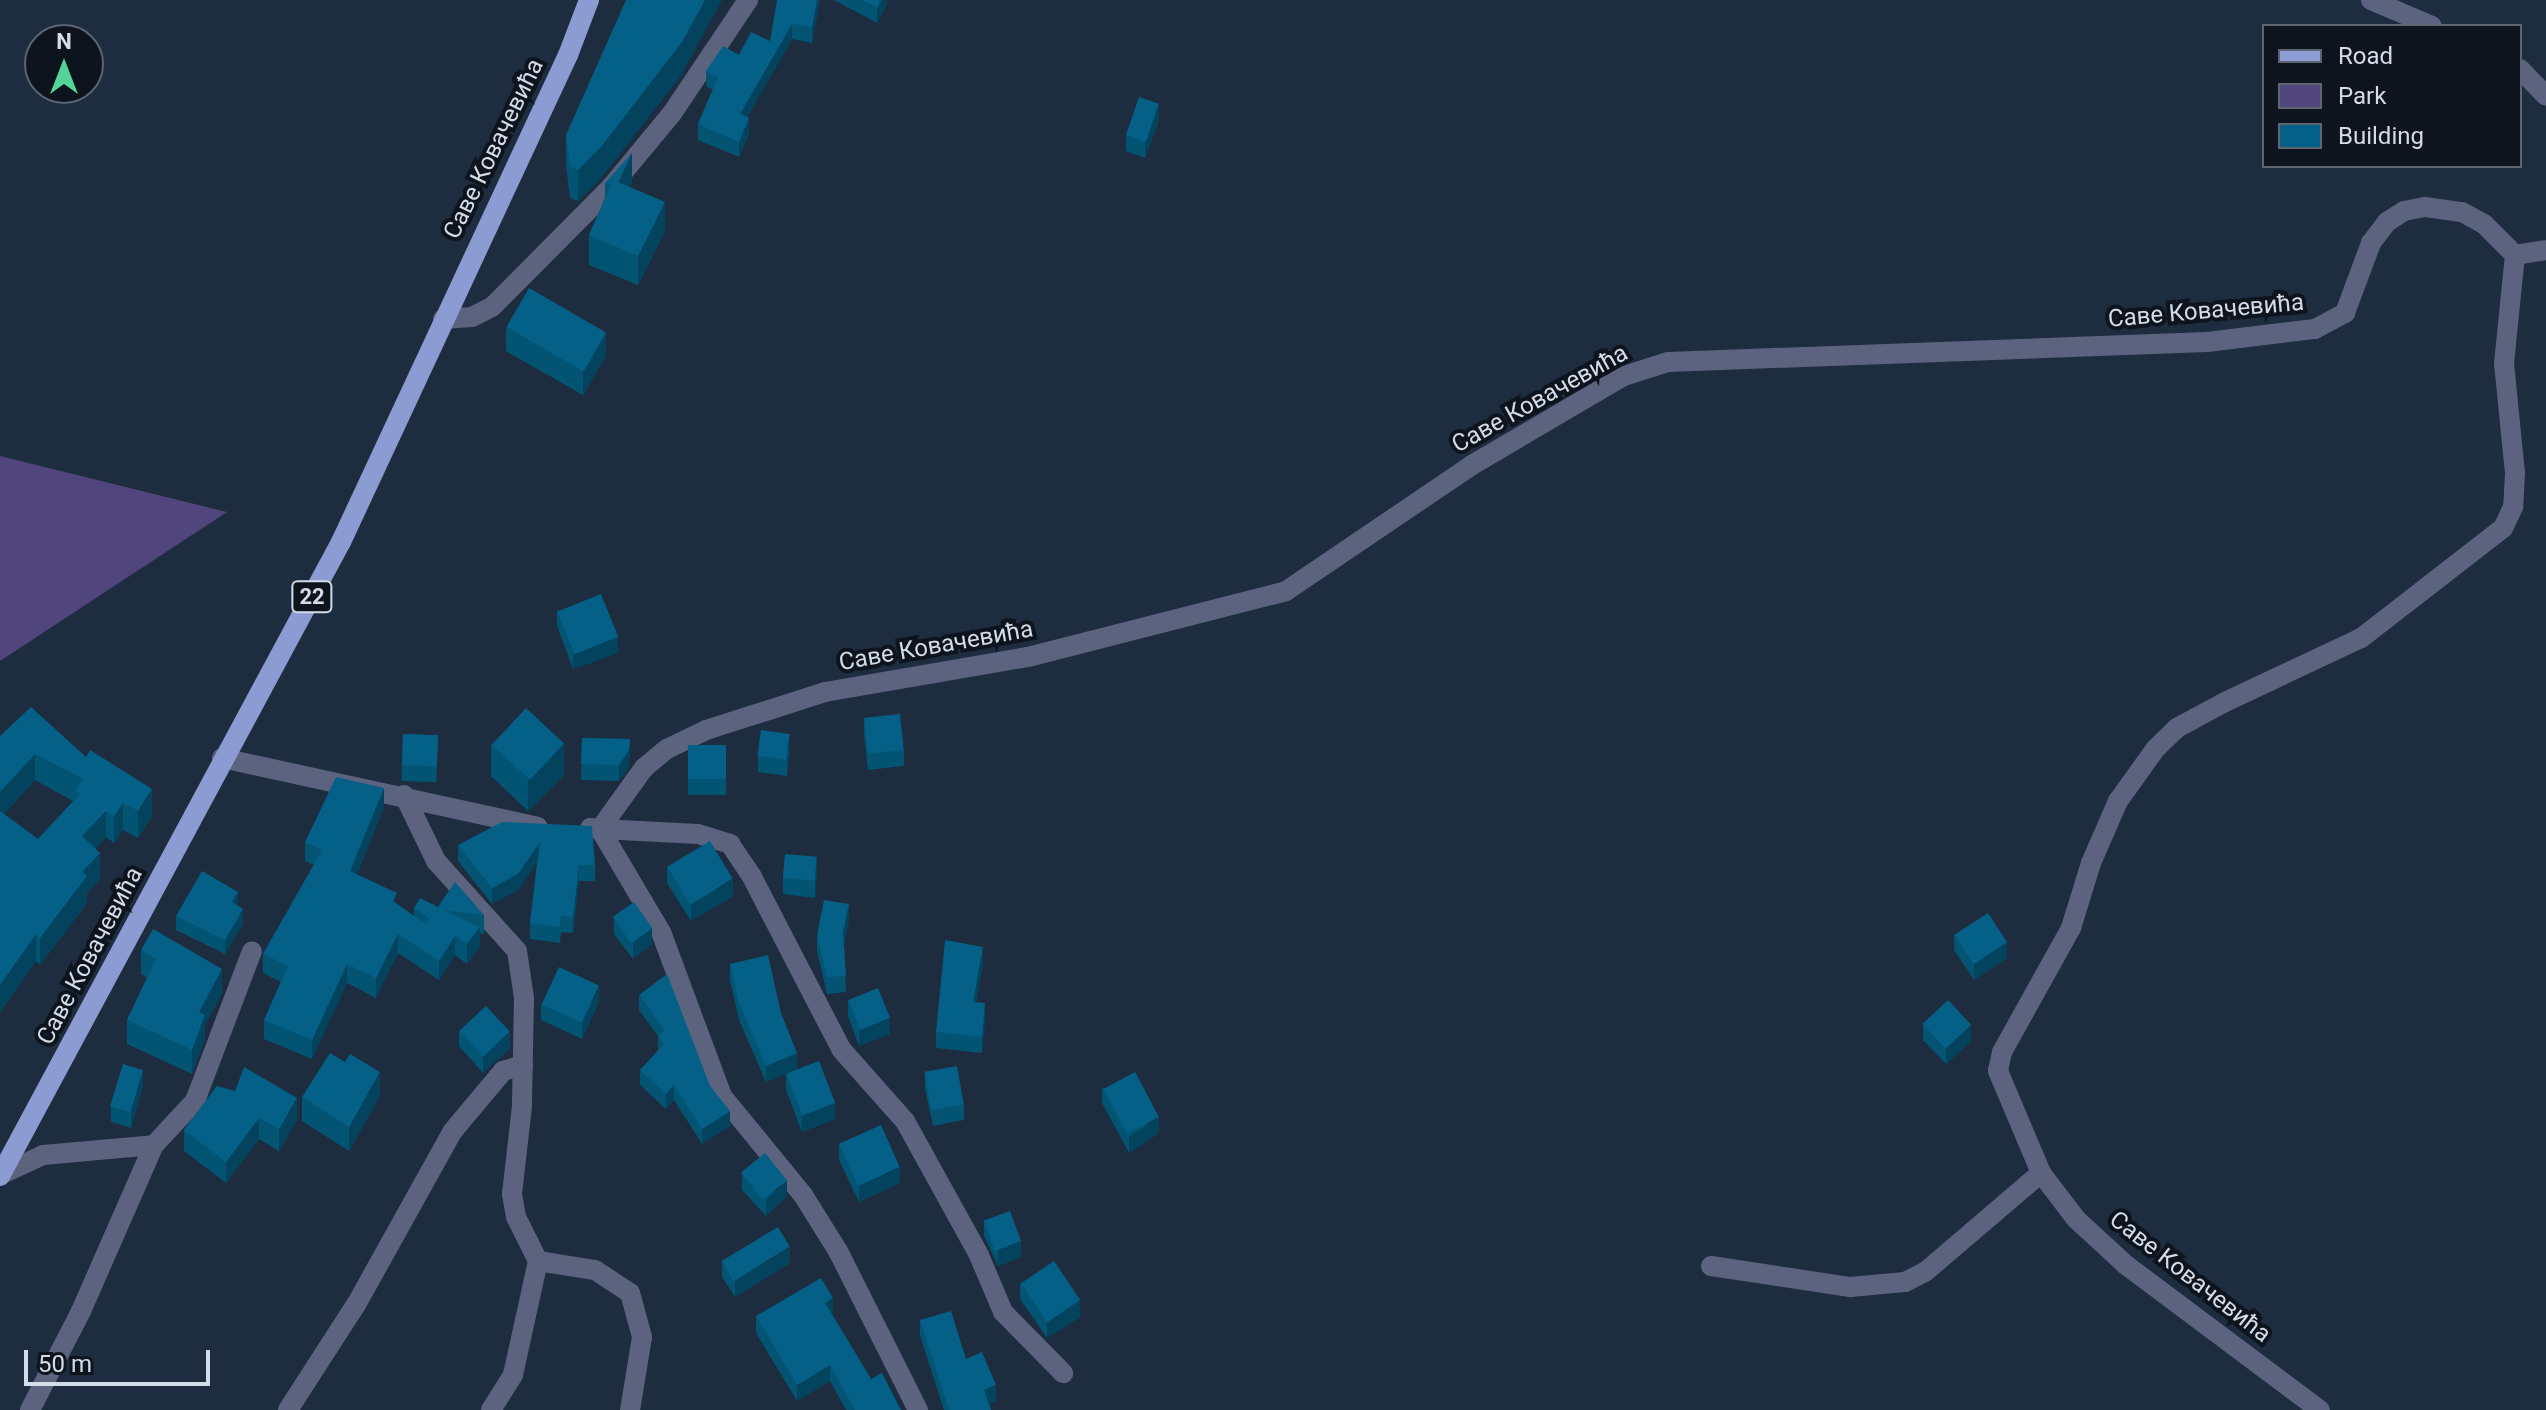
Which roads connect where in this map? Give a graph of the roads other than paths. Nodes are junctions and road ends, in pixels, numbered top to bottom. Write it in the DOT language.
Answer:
graph roads {
  1 [pos="589,0"];
  2 [pos="748,0"];
  3 [pos="2371,0"];
  4 [pos="2427,24"];
  5 [pos="2522,71"];
  6 [pos="2546,96"];
  7 [pos="2546,250"];
  8 [pos="2515,255"];
  9 [pos="443,319"];
  10 [pos="222,758"];
  11 [pos="404,795"];
  12 [pos="600,829"];
  13 [pos="252,951"];
  14 [pos="523,1065"];
  15 [pos="154,1145"];
  16 [pos="2041,1173"];
  17 [pos="0,1176"];
  18 [pos="538,1261"];
  19 [pos="1711,1266"];
  20 [pos="1063,1373"];
  21 [pos="30,1410"];
  22 [pos="288,1410"];
  23 [pos="491,1410"];
  24 [pos="630,1410"];
  25 [pos="918,1410"];
  26 [pos="2320,1410"];
  1 -- 9 [label="main road, Саве Ковачевића / 22"];
  2 -- 9 [label="street"];
  3 -- 4 [label="street"];
  5 -- 6 [label="street"];
  7 -- 8 [label="street"];
  8 -- 12 [label="street, Саве Ковачевића"];
  8 -- 16 [label="street, Саве Ковачевића"];
  9 -- 10 [label="main road, Саве Ковачевића / 22"];
  10 -- 11 [label="street"];
  10 -- 17 [label="main road, Саве Ковачевића / 22"];
  11 -- 12 [label="street"];
  11 -- 14 [label="street"];
  12 -- 20 [label="street"];
  12 -- 25 [label="street"];
  13 -- 15 [label="street"];
  14 -- 18 [label="street"];
  14 -- 22 [label="street"];
  15 -- 17 [label="street, Саве Ковачевића"];
  15 -- 21 [label="street"];
  16 -- 19 [label="street"];
  16 -- 26 [label="street, Саве Ковачевића"];
  18 -- 23 [label="street"];
  18 -- 24 [label="street"];
}
